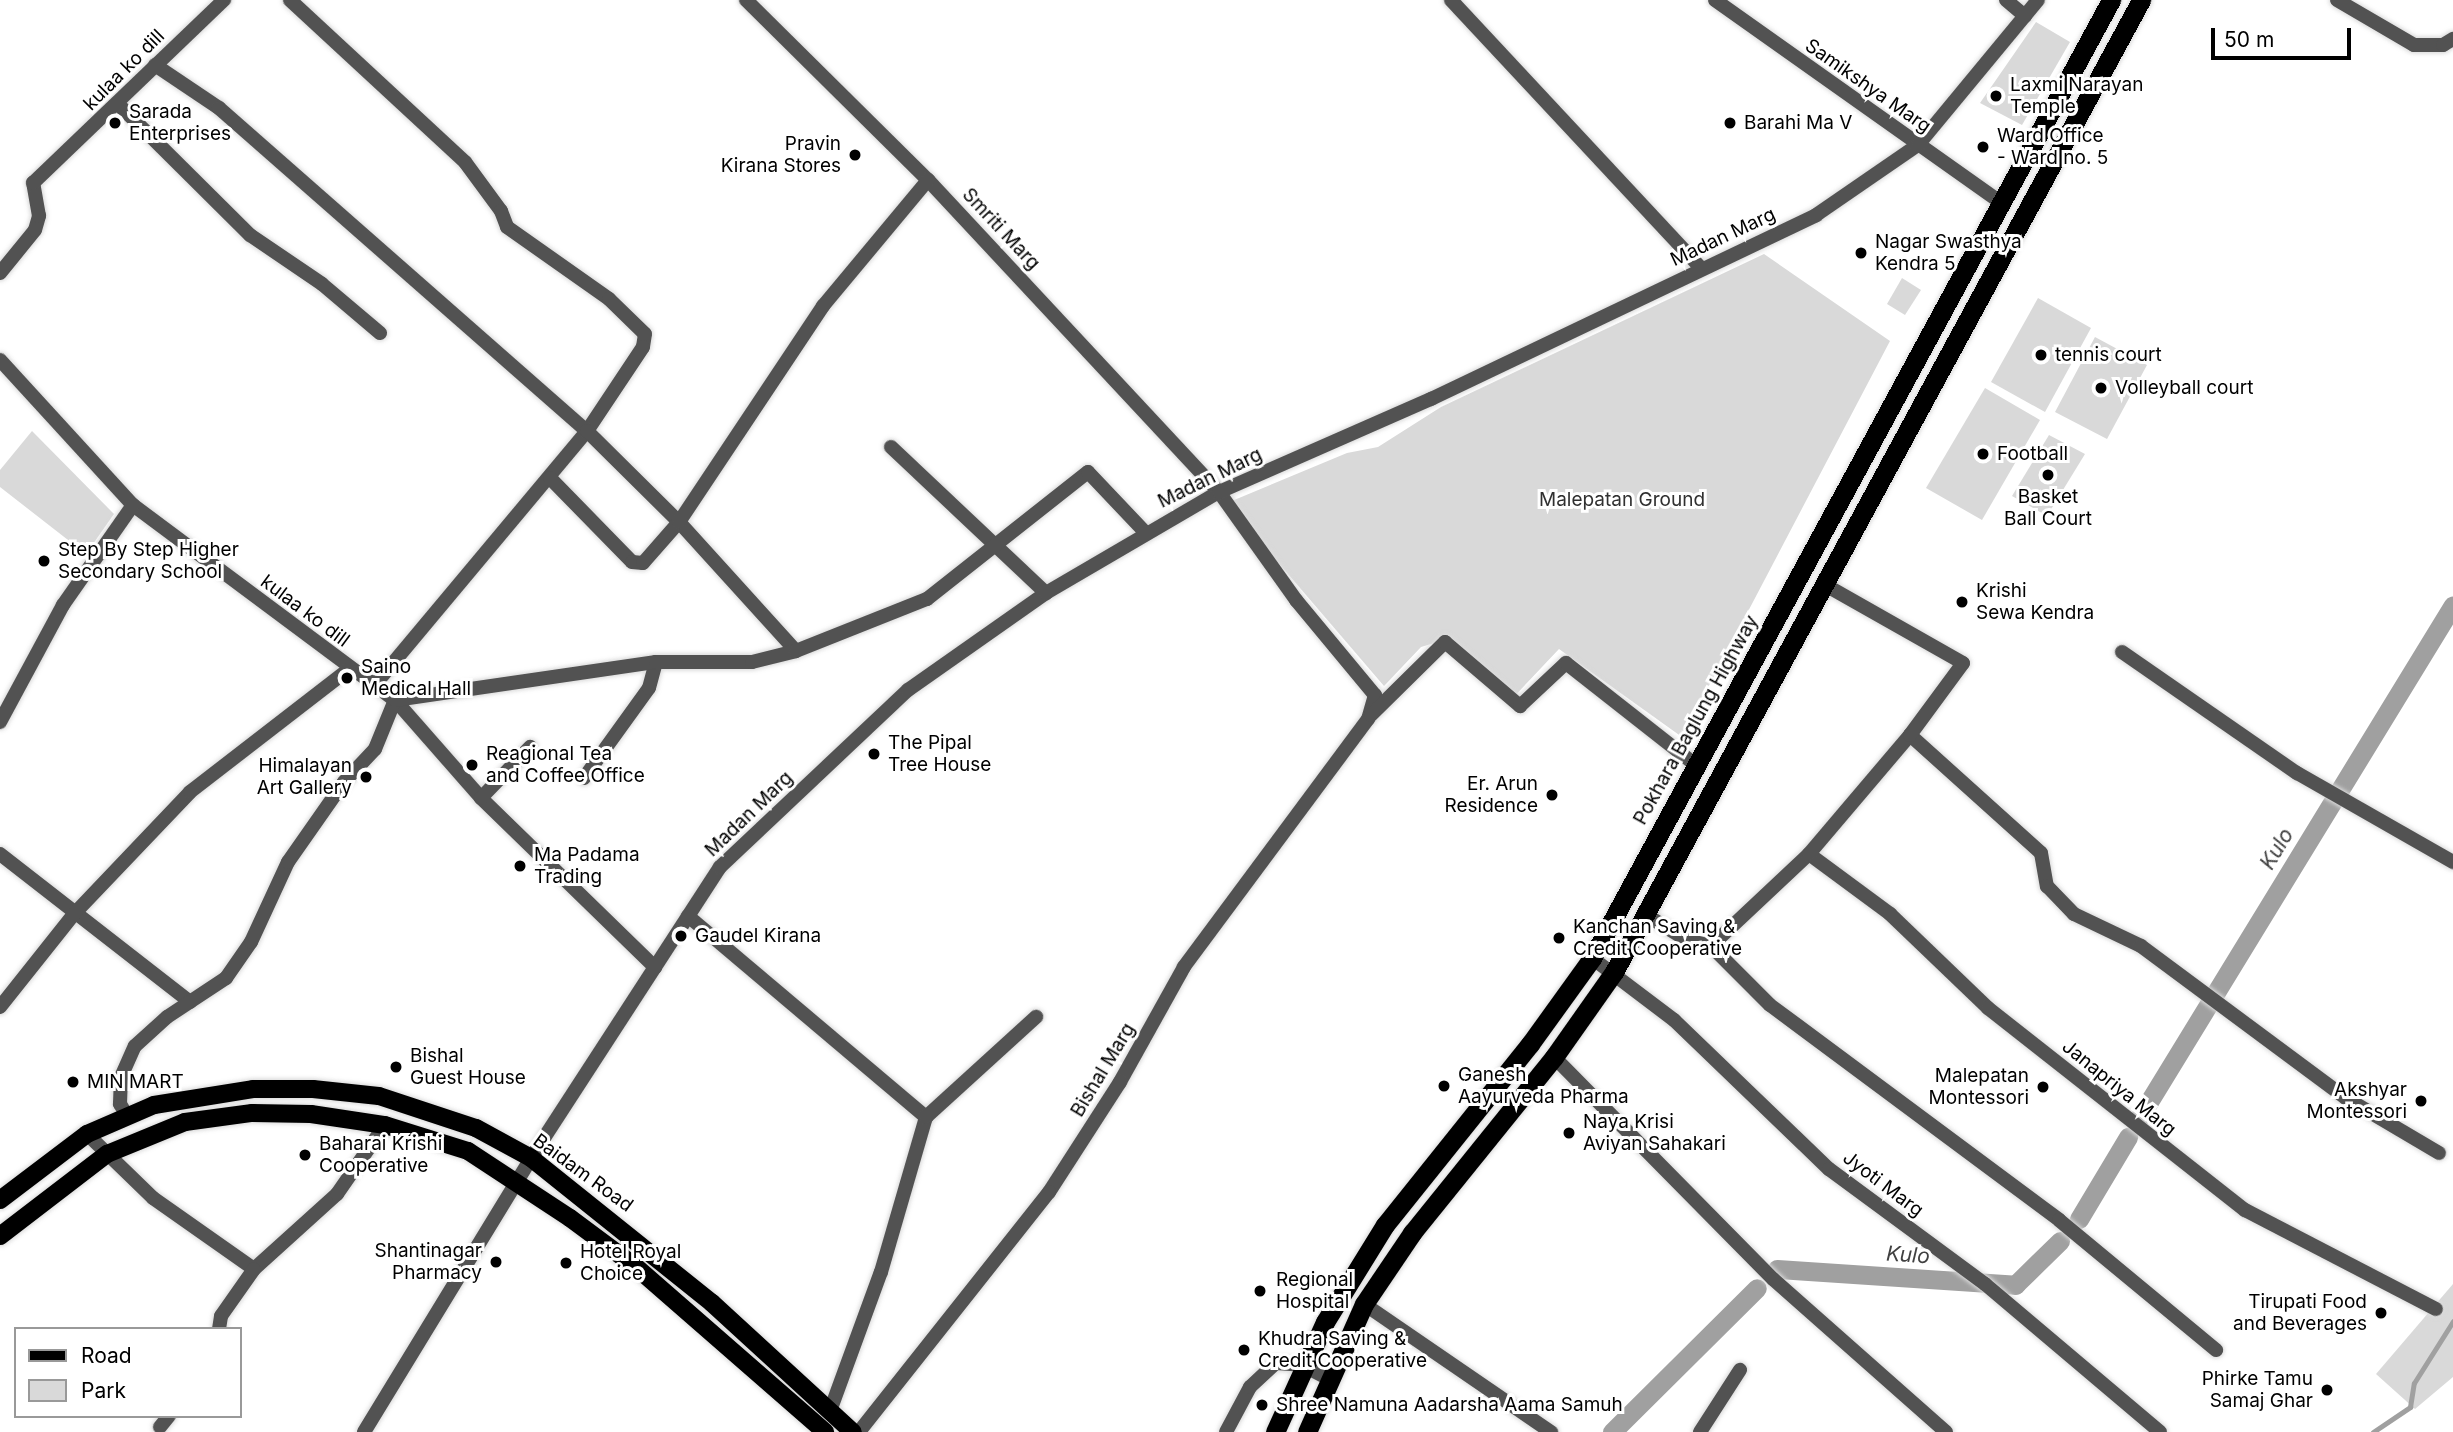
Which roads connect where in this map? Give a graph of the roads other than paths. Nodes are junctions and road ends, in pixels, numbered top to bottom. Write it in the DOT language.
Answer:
graph roads {
  1 [pos="224,0"];
  2 [pos="290,0"];
  3 [pos="746,0"];
  4 [pos="1451,0"];
  5 [pos="1715,0"];
  6 [pos="2006,0"];
  7 [pos="2038,0"];
  8 [pos="2111,0"];
  9 [pos="2141,0"];
  10 [pos="2337,0"];
  11 [pos="2025,16"];
  12 [pos="2453,39"];
  13 [pos="155,65"];
  14 [pos="118,104"];
  15 [pos="1918,145"];
  16 [pos="928,180"];
  17 [pos="2000,202"];
  18 [pos="1701,268"];
  19 [pos="0,273"];
  20 [pos="380,333"];
  21 [pos="0,360"];
  22 [pos="587,431"];
  23 [pos="891,447"];
  24 [pos="550,478"];
  25 [pos="1219,492"];
  26 [pos="133,505"];
  27 [pos="679,522"];
  28 [pos="1145,533"];
  29 [pos="994,545"];
  30 [pos="1825,584"];
  31 [pos="1046,593"];
  32 [pos="796,651"];
  33 [pos="2122,652"];
  34 [pos="656,662"];
  35 [pos="349,669"];
  36 [pos="376,683"];
  37 [pos="396,700"];
  38 [pos="4,704"];
  39 [pos="1368,719"];
  40 [pos="0,722"];
  41 [pos="1910,735"];
  42 [pos="530,747"];
  43 [pos="1697,766"];
  44 [pos="584,778"];
  45 [pos="481,798"];
  46 [pos="1809,853"];
  47 [pos="0,854"];
  48 [pos="2453,862"];
  49 [pos="74,914"];
  50 [pos="1646,915"];
  51 [pos="688,916"];
  52 [pos="1711,946"];
  53 [pos="1592,958"];
  54 [pos="655,967"];
  55 [pos="1614,972"];
  56 [pos="190,1002"];
  57 [pos="0,1007"];
  58 [pos="1035,1017"];
  59 [pos="1554,1058"];
  60 [pos="125,1114"];
  61 [pos="926,1117"];
  62 [pos="385,1125"];
  63 [pos="86,1134"];
  64 [pos="2439,1153"];
  65 [pos="107,1154"];
  66 [pos="531,1158"];
  67 [pos="519,1182"];
  68 [pos="0,1200"];
  69 [pos="0,1236"];
  70 [pos="254,1269"];
  71 [pos="1364,1304"];
  72 [pos="2435,1309"];
  73 [pos="219,1327"];
  74 [pos="2216,1350"];
  75 [pos="1302,1365"];
  76 [pos="1740,1370"];
  77 [pos="1328,1378"];
  78 [pos="830,1411"];
  79 [pos="364,1432"];
  80 [pos="825,1432"];
  81 [pos="853,1432"];
  82 [pos="859,1432"];
  83 [pos="1226,1432"];
  84 [pos="1275,1432"];
  85 [pos="1307,1432"];
  86 [pos="1551,1432"];
  87 [pos="1700,1432"];
  88 [pos="1946,1432"];
  89 [pos="2160,1432"];
  1 -- 13 [label="street, kulaa ko dill"];
  2 -- 22 [label="street"];
  3 -- 16 [label="street, Smriti Marg"];
  4 -- 18 [label="street"];
  5 -- 15 [label="street, Samikshya Marg"];
  6 -- 11 [label="street"];
  7 -- 11 [label="street, Madan Marg"];
  8 -- 17 [label="highway, Pokhara Baglung Highway"];
  9 -- 30 [label="highway"];
  10 -- 12 [label="street"];
  11 -- 15 [label="street, Madan Marg"];
  13 -- 14 [label="street, kulaa ko dill"];
  13 -- 22 [label="street"];
  14 -- 19 [label="street, kulaa ko dill"];
  14 -- 20 [label="street"];
  15 -- 17 [label="street, Samikshya Marg"];
  15 -- 18 [label="street, Madan Marg"];
  16 -- 25 [label="street, Smriti Marg"];
  16 -- 27 [label="street"];
  17 -- 43 [label="highway, Pokhara Baglung Highway"];
  18 -- 25 [label="street, Madan Marg"];
  21 -- 26 [label="street, kulaa ko dill"];
  22 -- 24 [label="street"];
  22 -- 27 [label="street"];
  23 -- 29 [label="street"];
  24 -- 27 [label="street"];
  24 -- 36 [label="street"];
  25 -- 28 [label="street, Madan Marg"];
  25 -- 39 [label="street, Smriti Marg"];
  26 -- 35 [label="street, kulaa ko dill"];
  26 -- 38 [label="street"];
  27 -- 32 [label="street"];
  28 -- 29 [label="street"];
  28 -- 31 [label="street, Madan Marg"];
  29 -- 31 [label="street"];
  29 -- 32 [label="street"];
  30 -- 41 [label="street"];
  30 -- 50 [label="highway"];
  31 -- 51 [label="street, Madan Marg"];
  32 -- 34 [label="street"];
  33 -- 48 [label="street"];
  34 -- 37 [label="street"];
  34 -- 44 [label="street"];
  35 -- 36 [label="street"];
  35 -- 49 [label="street, kulaa ko dill"];
  36 -- 37 [label="street"];
  37 -- 45 [label="street"];
  37 -- 56 [label="street"];
  38 -- 40 [label="street"];
  39 -- 43 [label="street, Bishal Marg"];
  39 -- 82 [label="street, Bishal Marg"];
  41 -- 46 [label="street"];
  41 -- 64 [label="street"];
  42 -- 45 [label="street"];
  43 -- 53 [label="highway, Pokhara Baglung Highway"];
  45 -- 54 [label="street"];
  46 -- 52 [label="street"];
  46 -- 72 [label="street, Janapriya Marg"];
  47 -- 49 [label="street"];
  49 -- 56 [label="street"];
  49 -- 57 [label="street, kulaa ko dill"];
  50 -- 52 [label="street"];
  50 -- 55 [label="highway"];
  51 -- 54 [label="street, Madan Marg"];
  51 -- 61 [label="street"];
  52 -- 74 [label="street"];
  53 -- 55 [label="street, Jyoti Marg"];
  53 -- 75 [label="highway, Pokhara Baglung Highway"];
  54 -- 66 [label="street, Madan Marg"];
  55 -- 59 [label="highway"];
  55 -- 89 [label="street, Jyoti Marg"];
  56 -- 60 [label="street"];
  58 -- 61 [label="street"];
  59 -- 71 [label="highway"];
  59 -- 88 [label="street"];
  60 -- 63 [label="main road, Baidam Road"];
  60 -- 66 [label="main road, Baidam Road"];
  61 -- 78 [label="street"];
  62 -- 65 [label="main road"];
  62 -- 67 [label="main road"];
  62 -- 70 [label="street"];
  63 -- 65 [label="street"];
  63 -- 68 [label="main road, Baidam Road"];
  65 -- 69 [label="main road"];
  65 -- 70 [label="street"];
  66 -- 67 [label="street, Madan Marg"];
  66 -- 78 [label="main road, Baidam Road"];
  67 -- 79 [label="street, Madan Marg"];
  67 -- 80 [label="main road"];
  70 -- 73 [label="street"];
  71 -- 77 [label="highway"];
  71 -- 86 [label="street"];
  75 -- 77 [label="street"];
  75 -- 83 [label="street"];
  75 -- 84 [label="highway, Pokhara Baglung Highway"];
  76 -- 87 [label="street"];
  77 -- 85 [label="highway"];
  78 -- 81 [label="main road, Baidam Road"];
}
